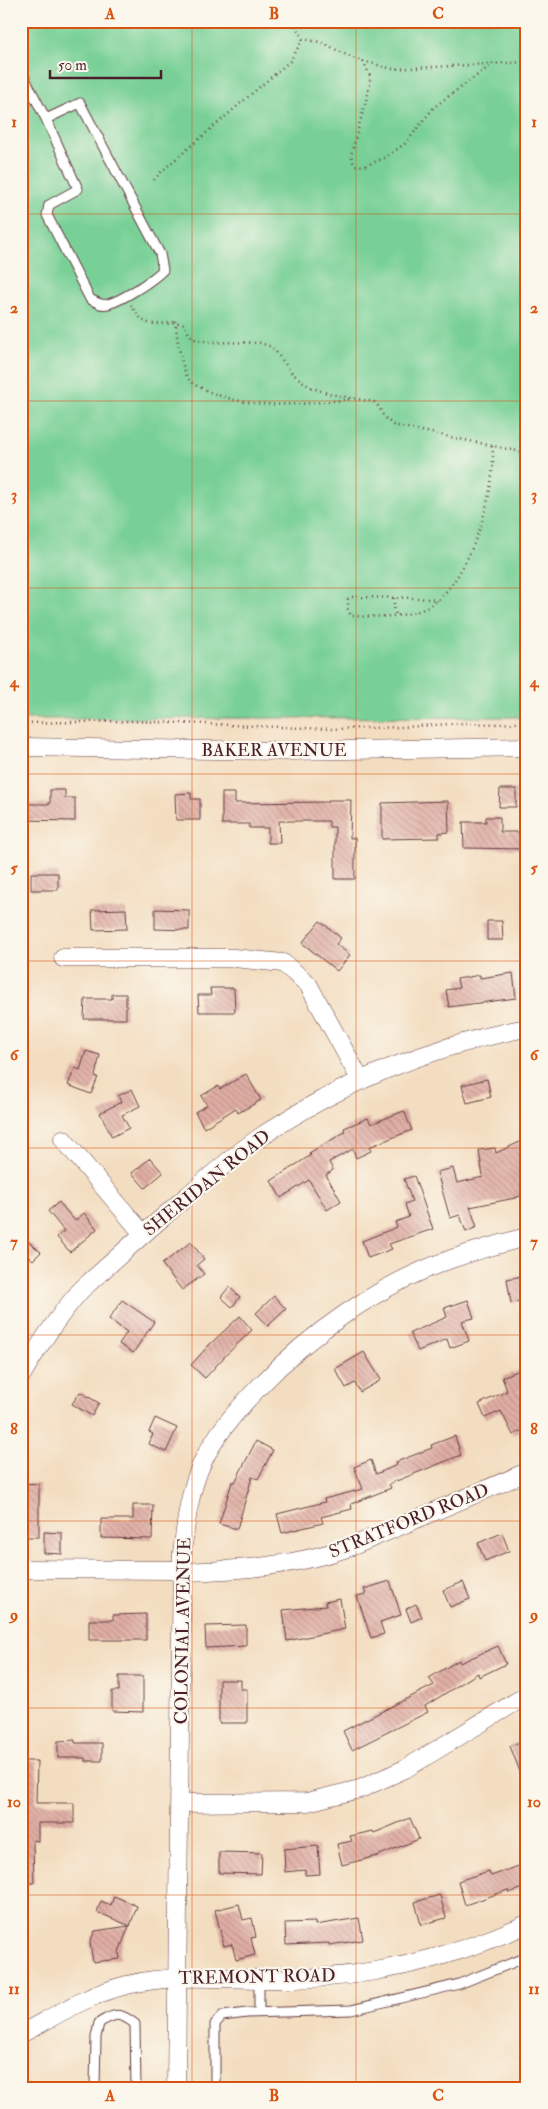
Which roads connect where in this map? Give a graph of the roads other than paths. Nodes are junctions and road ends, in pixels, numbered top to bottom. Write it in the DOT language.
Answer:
graph roads {
  1 [pos="21,71"];
  2 [pos="46,119"];
  3 [pos="21,747"];
  4 [pos="527,747"];
  5 [pos="63,958"];
  6 [pos="527,1028"];
  7 [pos="361,1081"];
  8 [pos="63,1139"];
  9 [pos="143,1234"];
  10 [pos="527,1237"];
  11 [pos="21,1376"];
  12 [pos="527,1472"];
  13 [pos="21,1569"];
  14 [pos="182,1572"];
  15 [pos="527,1694"];
  16 [pos="180,1804"];
  17 [pos="527,1924"];
  18 [pos="527,1957"];
  19 [pos="177,1978"];
  20 [pos="259,1979"];
  21 [pos="259,2012"];
  22 [pos="21,2034"];
  23 [pos="95,2088"];
  24 [pos="136,2088"];
  25 [pos="176,2088"];
  26 [pos="215,2088"];
  1 -- 2 [label="lane"];
  2 -- 2 [label="lane"];
  3 -- 4 [label="street, BAKER AVENUE"];
  5 -- 7 [label="street"];
  6 -- 7 [label="street, SHERIDAN ROAD"];
  7 -- 9 [label="street, SHERIDAN ROAD"];
  8 -- 9 [label="street"];
  9 -- 11 [label="street, SHERIDAN ROAD"];
  10 -- 14 [label="street, COLONIAL AVENUE"];
  12 -- 14 [label="street, STRATFORD ROAD"];
  13 -- 14 [label="street, STRATFORD ROAD"];
  14 -- 16 [label="street, COLONIAL AVENUE"];
  15 -- 16 [label="street"];
  16 -- 19 [label="street, COLONIAL AVENUE"];
  17 -- 20 [label="street, TREMONT ROAD"];
  18 -- 21 [label="lane"];
  19 -- 20 [label="street, TREMONT ROAD"];
  19 -- 22 [label="street, TREMONT ROAD"];
  19 -- 25 [label="street, COLONIAL AVENUE"];
  20 -- 21 [label="lane"];
  21 -- 26 [label="lane"];
  23 -- 24 [label="lane"];
}
